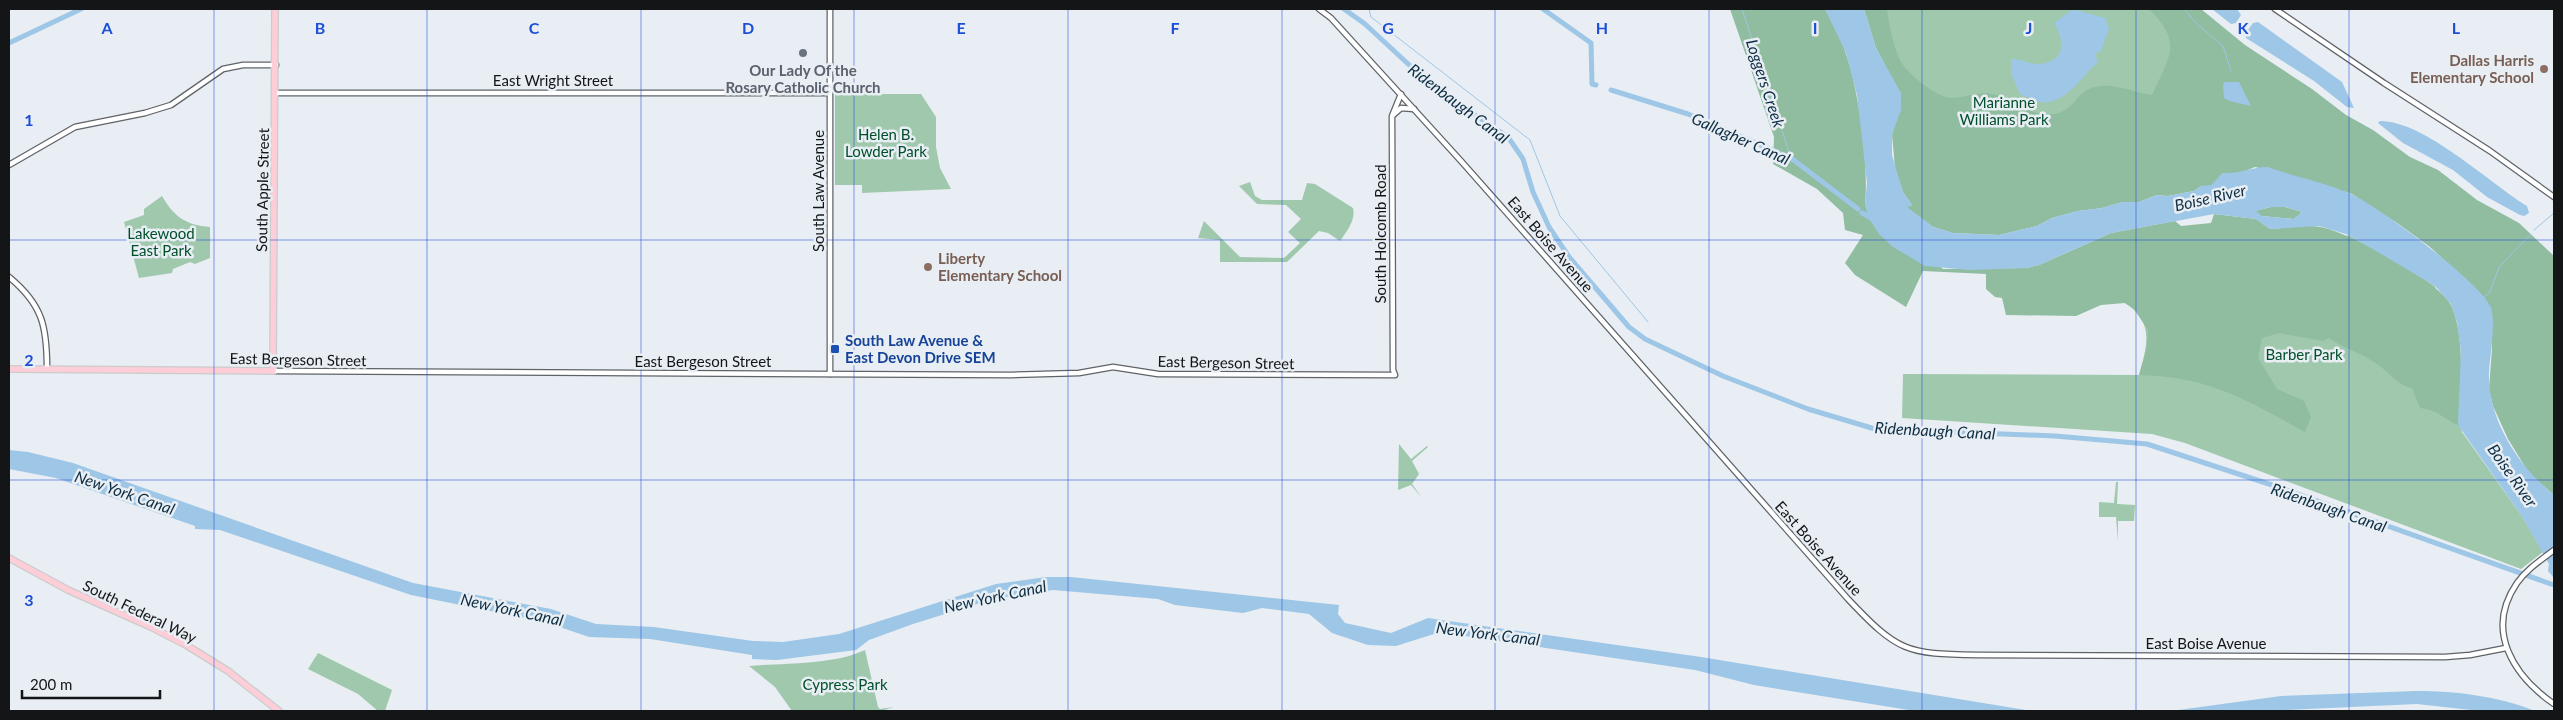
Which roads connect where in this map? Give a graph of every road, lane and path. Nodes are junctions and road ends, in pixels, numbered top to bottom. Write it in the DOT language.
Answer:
graph roads {
  1 [pos="276,9"];
  2 [pos="830,9"];
  3 [pos="1319,9"];
  4 [pos="2275,9"];
  5 [pos="276,65"];
  6 [pos="276,92"];
  7 [pos="830,93"];
  8 [pos="1401,94"];
  9 [pos="1414,109"];
  10 [pos="1392,116"];
  11 [pos="9,164"];
  12 [pos="2554,197"];
  13 [pos="9,278"];
  14 [pos="9,369"];
  15 [pos="48,369"];
  16 [pos="273,371"];
  17 [pos="830,374"];
  18 [pos="1395,375"];
  19 [pos="2554,550"];
  20 [pos="9,558"];
  21 [pos="2506,648"];
  22 [pos="268,701"];
  23 [pos="2554,704"];
  24 [pos="275,711"];
  25 [pos="280,711"];
  1 -- 5 [label="main road, South Apple Street"];
  2 -- 7 [label="street, South Law Avenue"];
  3 -- 8 [label="street, East Boise Avenue"];
  4 -- 12 [label="street"];
  5 -- 6 [label="main road, South Apple Street"];
  5 -- 11 [label="street"];
  6 -- 7 [label="street, East Wright Street"];
  6 -- 16 [label="main road, South Apple Street"];
  7 -- 17 [label="street, South Law Avenue"];
  8 -- 9 [label="street, East Boise Avenue"];
  8 -- 10 [label="street, South Holcomb Road"];
  9 -- 10 [label="street"];
  9 -- 21 [label="street, East Boise Avenue"];
  10 -- 18 [label="street, South Holcomb Road"];
  13 -- 15 [label="street"];
  14 -- 15 [label="main road, East Bergeson Street"];
  15 -- 16 [label="main road, East Bergeson Street"];
  16 -- 17 [label="street, East Bergeson Street"];
  17 -- 18 [label="street, East Bergeson Street"];
  19 -- 21 [label="street"];
  20 -- 22 [label="main road, South Federal Way"];
  21 -- 23 [label="street"];
  22 -- 24 [label="main road"];
  22 -- 25 [label="main road, South Federal Way"];
}
